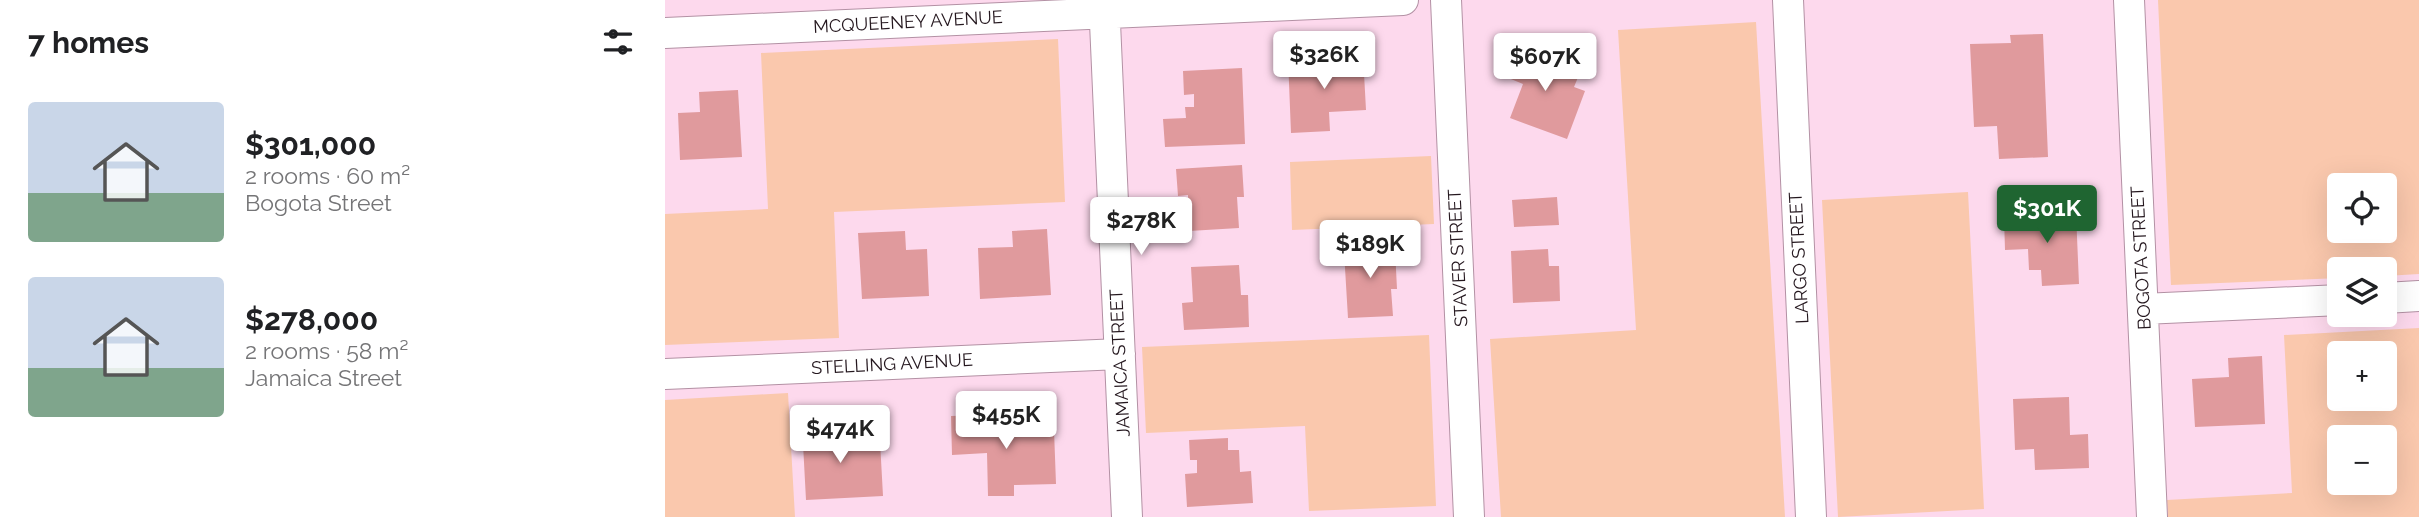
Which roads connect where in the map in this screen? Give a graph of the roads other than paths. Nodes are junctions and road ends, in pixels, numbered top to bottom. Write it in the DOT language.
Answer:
graph roads {
  1 [pos="1403,0"];
  2 [pos="1446,0"];
  3 [pos="1788,0"];
  4 [pos="2129,0"];
  5 [pos="1105,7"];
  6 [pos="665,33"];
  7 [pos="2419,296"];
  8 [pos="2397,297"];
  9 [pos="2327,301"];
  10 [pos="2143,309"];
  11 [pos="1120,354"];
  12 [pos="665,374"];
  13 [pos="1127,517"];
  14 [pos="1469,517"];
  15 [pos="1811,517"];
  16 [pos="2152,517"];
  1 -- 5 [label="street, MCQUEENEY AVENUE"];
  2 -- 14 [label="street, STAVER STREET"];
  3 -- 15 [label="street, LARGO STREET"];
  4 -- 10 [label="street, BOGOTA STREET"];
  5 -- 6 [label="street, MCQUEENEY AVENUE"];
  5 -- 11 [label="street, JAMAICA STREET"];
  7 -- 8 [label="street"];
  9 -- 10 [label="street"];
  10 -- 16 [label="street, BOGOTA STREET"];
  11 -- 12 [label="street, STELLING AVENUE"];
  11 -- 13 [label="street, JAMAICA STREET"];
}
